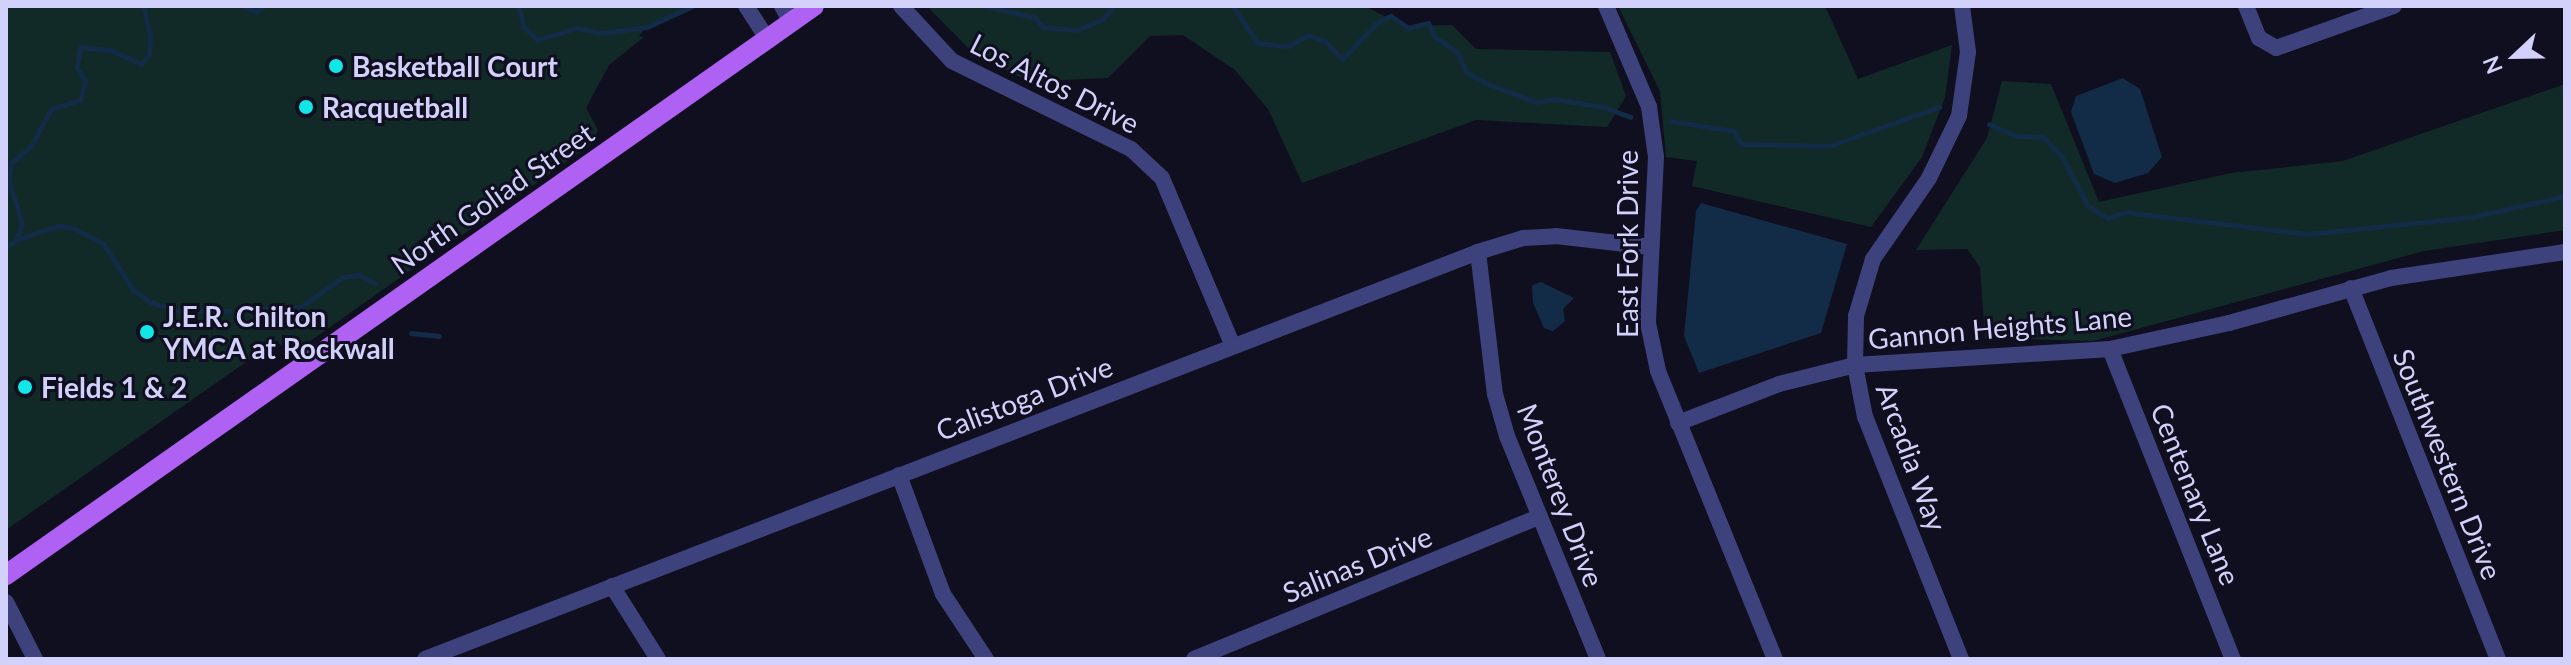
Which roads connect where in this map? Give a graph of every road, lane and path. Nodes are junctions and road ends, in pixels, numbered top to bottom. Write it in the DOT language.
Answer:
graph roads {
  1 [pos="746,6"];
  2 [pos="814,6"];
  3 [pos="901,6"];
  4 [pos="1606,6"];
  5 [pos="1962,6"];
  6 [pos="2246,6"];
  7 [pos="2394,6"];
  8 [pos="786,14"];
  9 [pos="767,38"];
  10 [pos="1651,247"];
  11 [pos="1478,252"];
  12 [pos="2565,252"];
  13 [pos="2351,288"];
  14 [pos="1232,344"];
  15 [pos="2110,349"];
  16 [pos="1855,365"];
  17 [pos="1678,423"];
  18 [pos="899,475"];
  19 [pos="1539,517"];
  20 [pos="6,575"];
  21 [pos="612,586"];
  22 [pos="6,602"];
  23 [pos="35,659"];
  24 [pos="425,659"];
  25 [pos="658,659"];
  26 [pos="986,659"];
  27 [pos="1194,659"];
  28 [pos="1598,659"];
  29 [pos="1775,659"];
  30 [pos="1961,659"];
  31 [pos="2233,659"];
  32 [pos="2498,659"];
  1 -- 9 [label="street"];
  2 -- 8 [label="main road, North Goliad Street"];
  3 -- 14 [label="street, Los Altos Drive"];
  4 -- 10 [label="street, East Fork Drive"];
  5 -- 16 [label="street, Arcadia Way"];
  6 -- 7 [label="street"];
  8 -- 9 [label="main road, North Goliad Street"];
  9 -- 20 [label="main road, North Goliad Street"];
  10 -- 11 [label="street, Calistoga Drive"];
  10 -- 17 [label="street, East Fork Drive"];
  11 -- 14 [label="street, Calistoga Drive"];
  11 -- 19 [label="street, Monterey Drive"];
  12 -- 13 [label="street, Gannon Heights Lane"];
  13 -- 15 [label="street, Gannon Heights Lane"];
  13 -- 32 [label="street, Southwestern Drive"];
  14 -- 18 [label="street, Calistoga Drive"];
  15 -- 16 [label="street, Gannon Heights Lane"];
  15 -- 31 [label="street, Centenary Lane"];
  16 -- 17 [label="street, Gannon Heights Lane"];
  16 -- 30 [label="street, Arcadia Way"];
  17 -- 29 [label="street, East Fork Drive"];
  18 -- 21 [label="street, Calistoga Drive"];
  18 -- 26 [label="street"];
  19 -- 27 [label="street, Salinas Drive"];
  19 -- 28 [label="street, Monterey Drive"];
  21 -- 24 [label="street, Calistoga Drive"];
  21 -- 25 [label="street"];
  22 -- 23 [label="street"];
}
